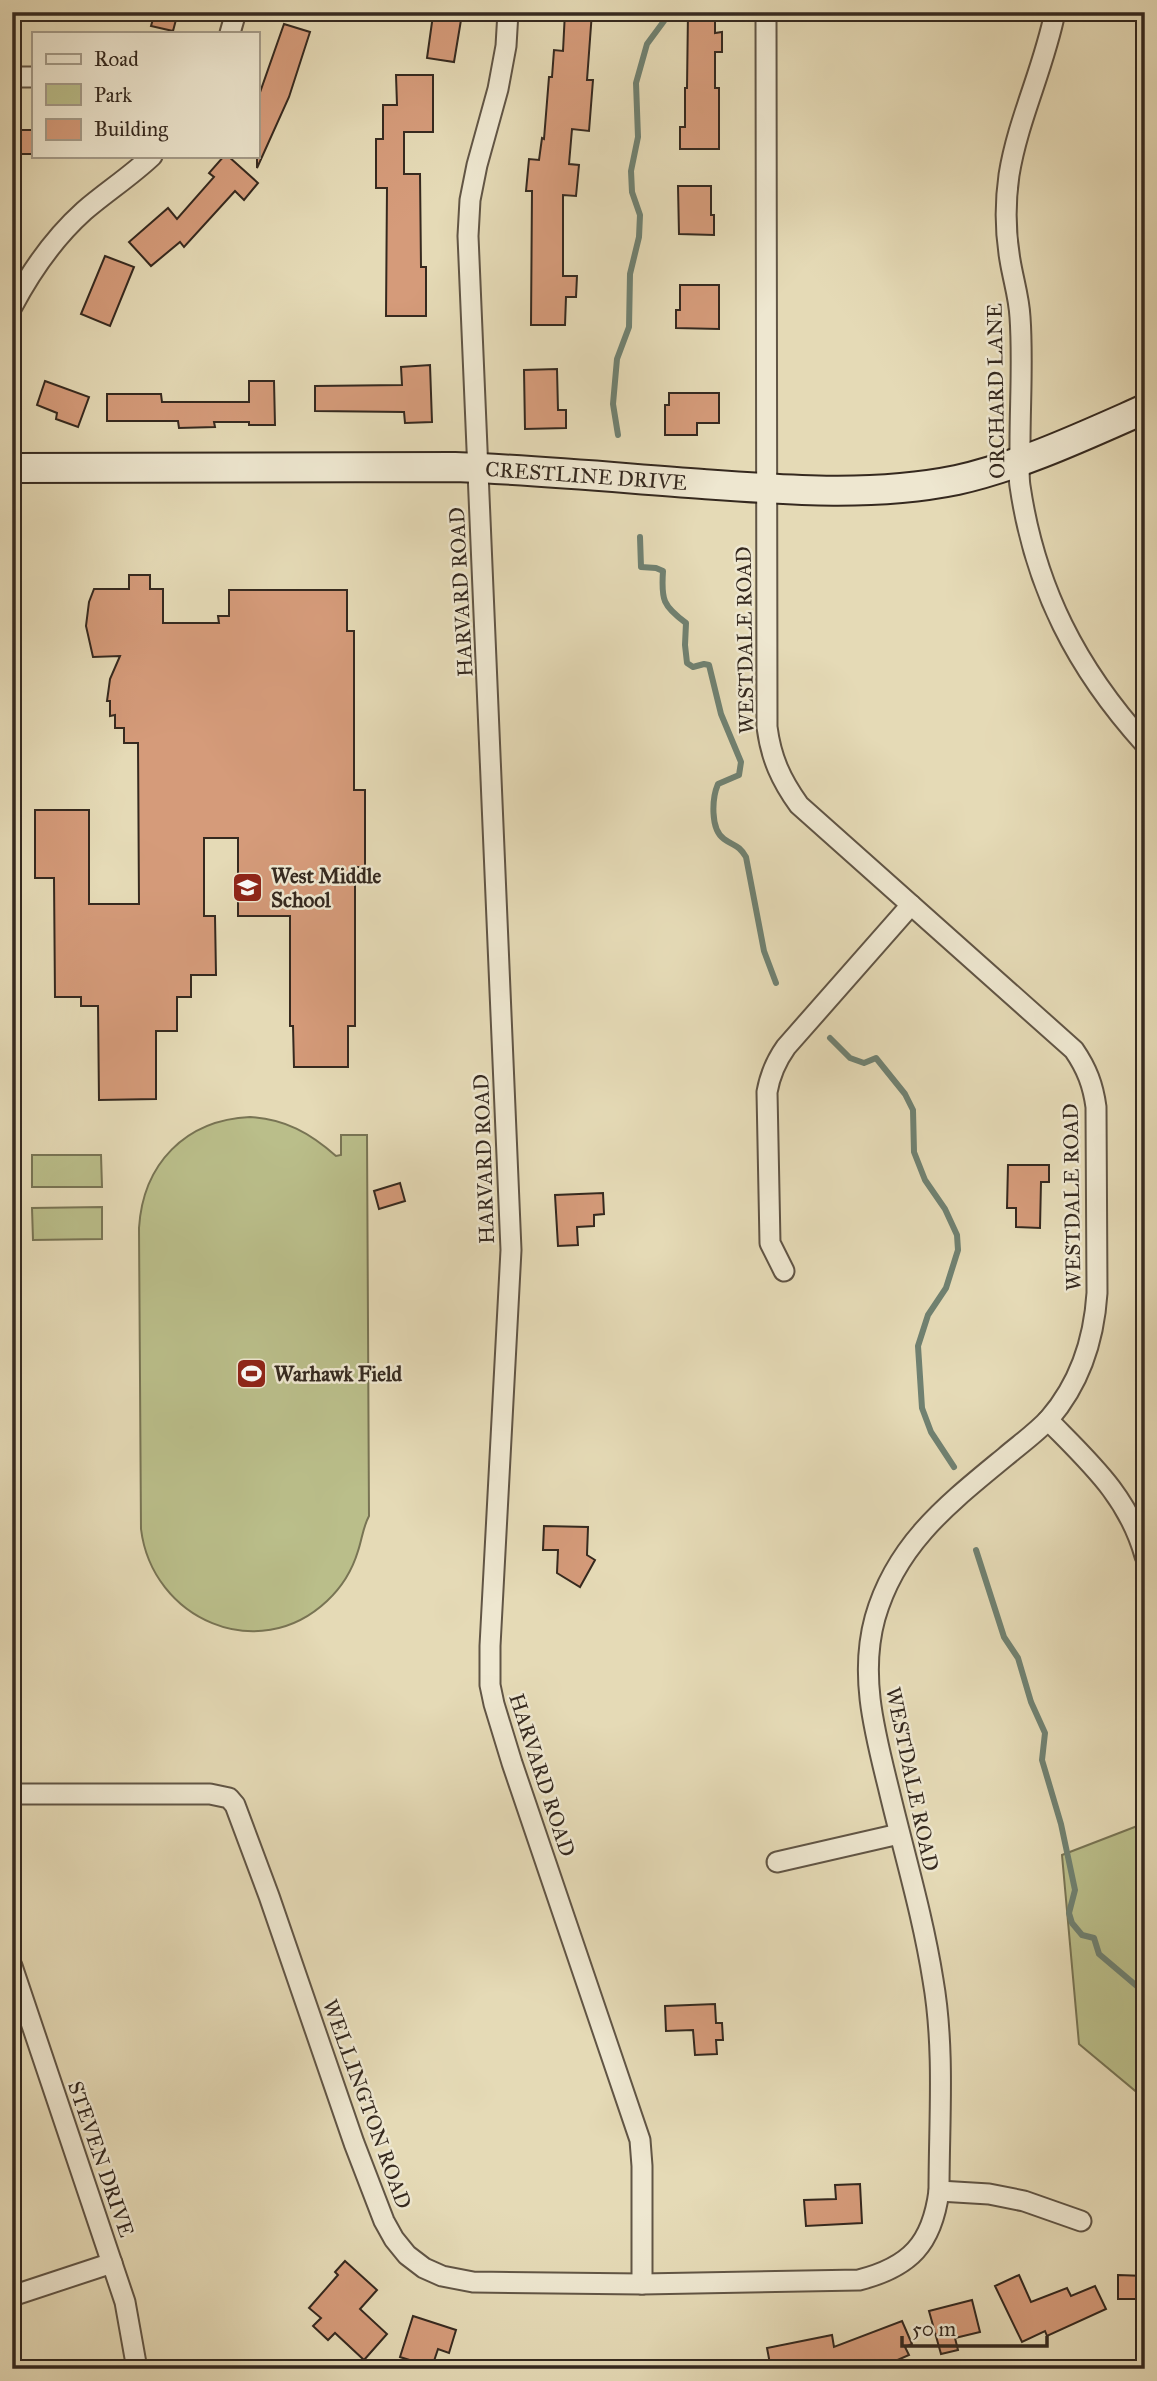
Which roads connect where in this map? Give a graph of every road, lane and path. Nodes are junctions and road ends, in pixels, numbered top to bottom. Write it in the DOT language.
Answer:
graph roads {
  1 [pos="236,12"];
  2 [pos="508,12"];
  3 [pos="766,12"];
  4 [pos="1055,12"];
  5 [pos="230,32"];
  6 [pos="12,77"];
  7 [pos="32,77"];
  8 [pos="150,158"];
  9 [pos="12,307"];
  10 [pos="1145,409"];
  11 [pos="1020,460"];
  12 [pos="12,468"];
  13 [pos="478,468"];
  14 [pos="767,489"];
  15 [pos="1145,744"];
  16 [pos="911,905"];
  17 [pos="784,1271"];
  18 [pos="1048,1420"];
  19 [pos="1145,1556"];
  20 [pos="12,1794"];
  21 [pos="900,1834"];
  22 [pos="777,1862"];
  23 [pos="12,1966"];
  24 [pos="939,2191"];
  25 [pos="1081,2221"];
  26 [pos="914,2253"];
  27 [pos="112,2263"];
  28 [pos="642,2284"];
  29 [pos="12,2296"];
  30 [pos="137,2369"];
  1 -- 5 [label="street"];
  2 -- 13 [label="street, HARVARD ROAD"];
  3 -- 14 [label="street, WESTDALE ROAD"];
  4 -- 11 [label="street, ORCHARD LANE"];
  6 -- 7 [label="street"];
  8 -- 9 [label="street"];
  10 -- 11 [label="street, CRESTLINE DRIVE"];
  11 -- 14 [label="street, CRESTLINE DRIVE"];
  11 -- 15 [label="street, ORCHARD LANE"];
  12 -- 13 [label="street, CRESTLINE DRIVE"];
  13 -- 14 [label="street, CRESTLINE DRIVE"];
  13 -- 28 [label="street, HARVARD ROAD"];
  14 -- 16 [label="street, WESTDALE ROAD"];
  16 -- 17 [label="street"];
  16 -- 18 [label="street, WESTDALE ROAD"];
  18 -- 19 [label="street"];
  18 -- 21 [label="street, WESTDALE ROAD"];
  20 -- 28 [label="street, WELLINGTON ROAD"];
  21 -- 22 [label="street"];
  21 -- 24 [label="street, WESTDALE ROAD"];
  23 -- 27 [label="street, STEVEN DRIVE"];
  24 -- 25 [label="street"];
  24 -- 26 [label="street, WESTDALE ROAD"];
  26 -- 28 [label="street, WELLINGTON ROAD"];
  27 -- 29 [label="street"];
  27 -- 30 [label="street, STEVEN DRIVE"];
}
